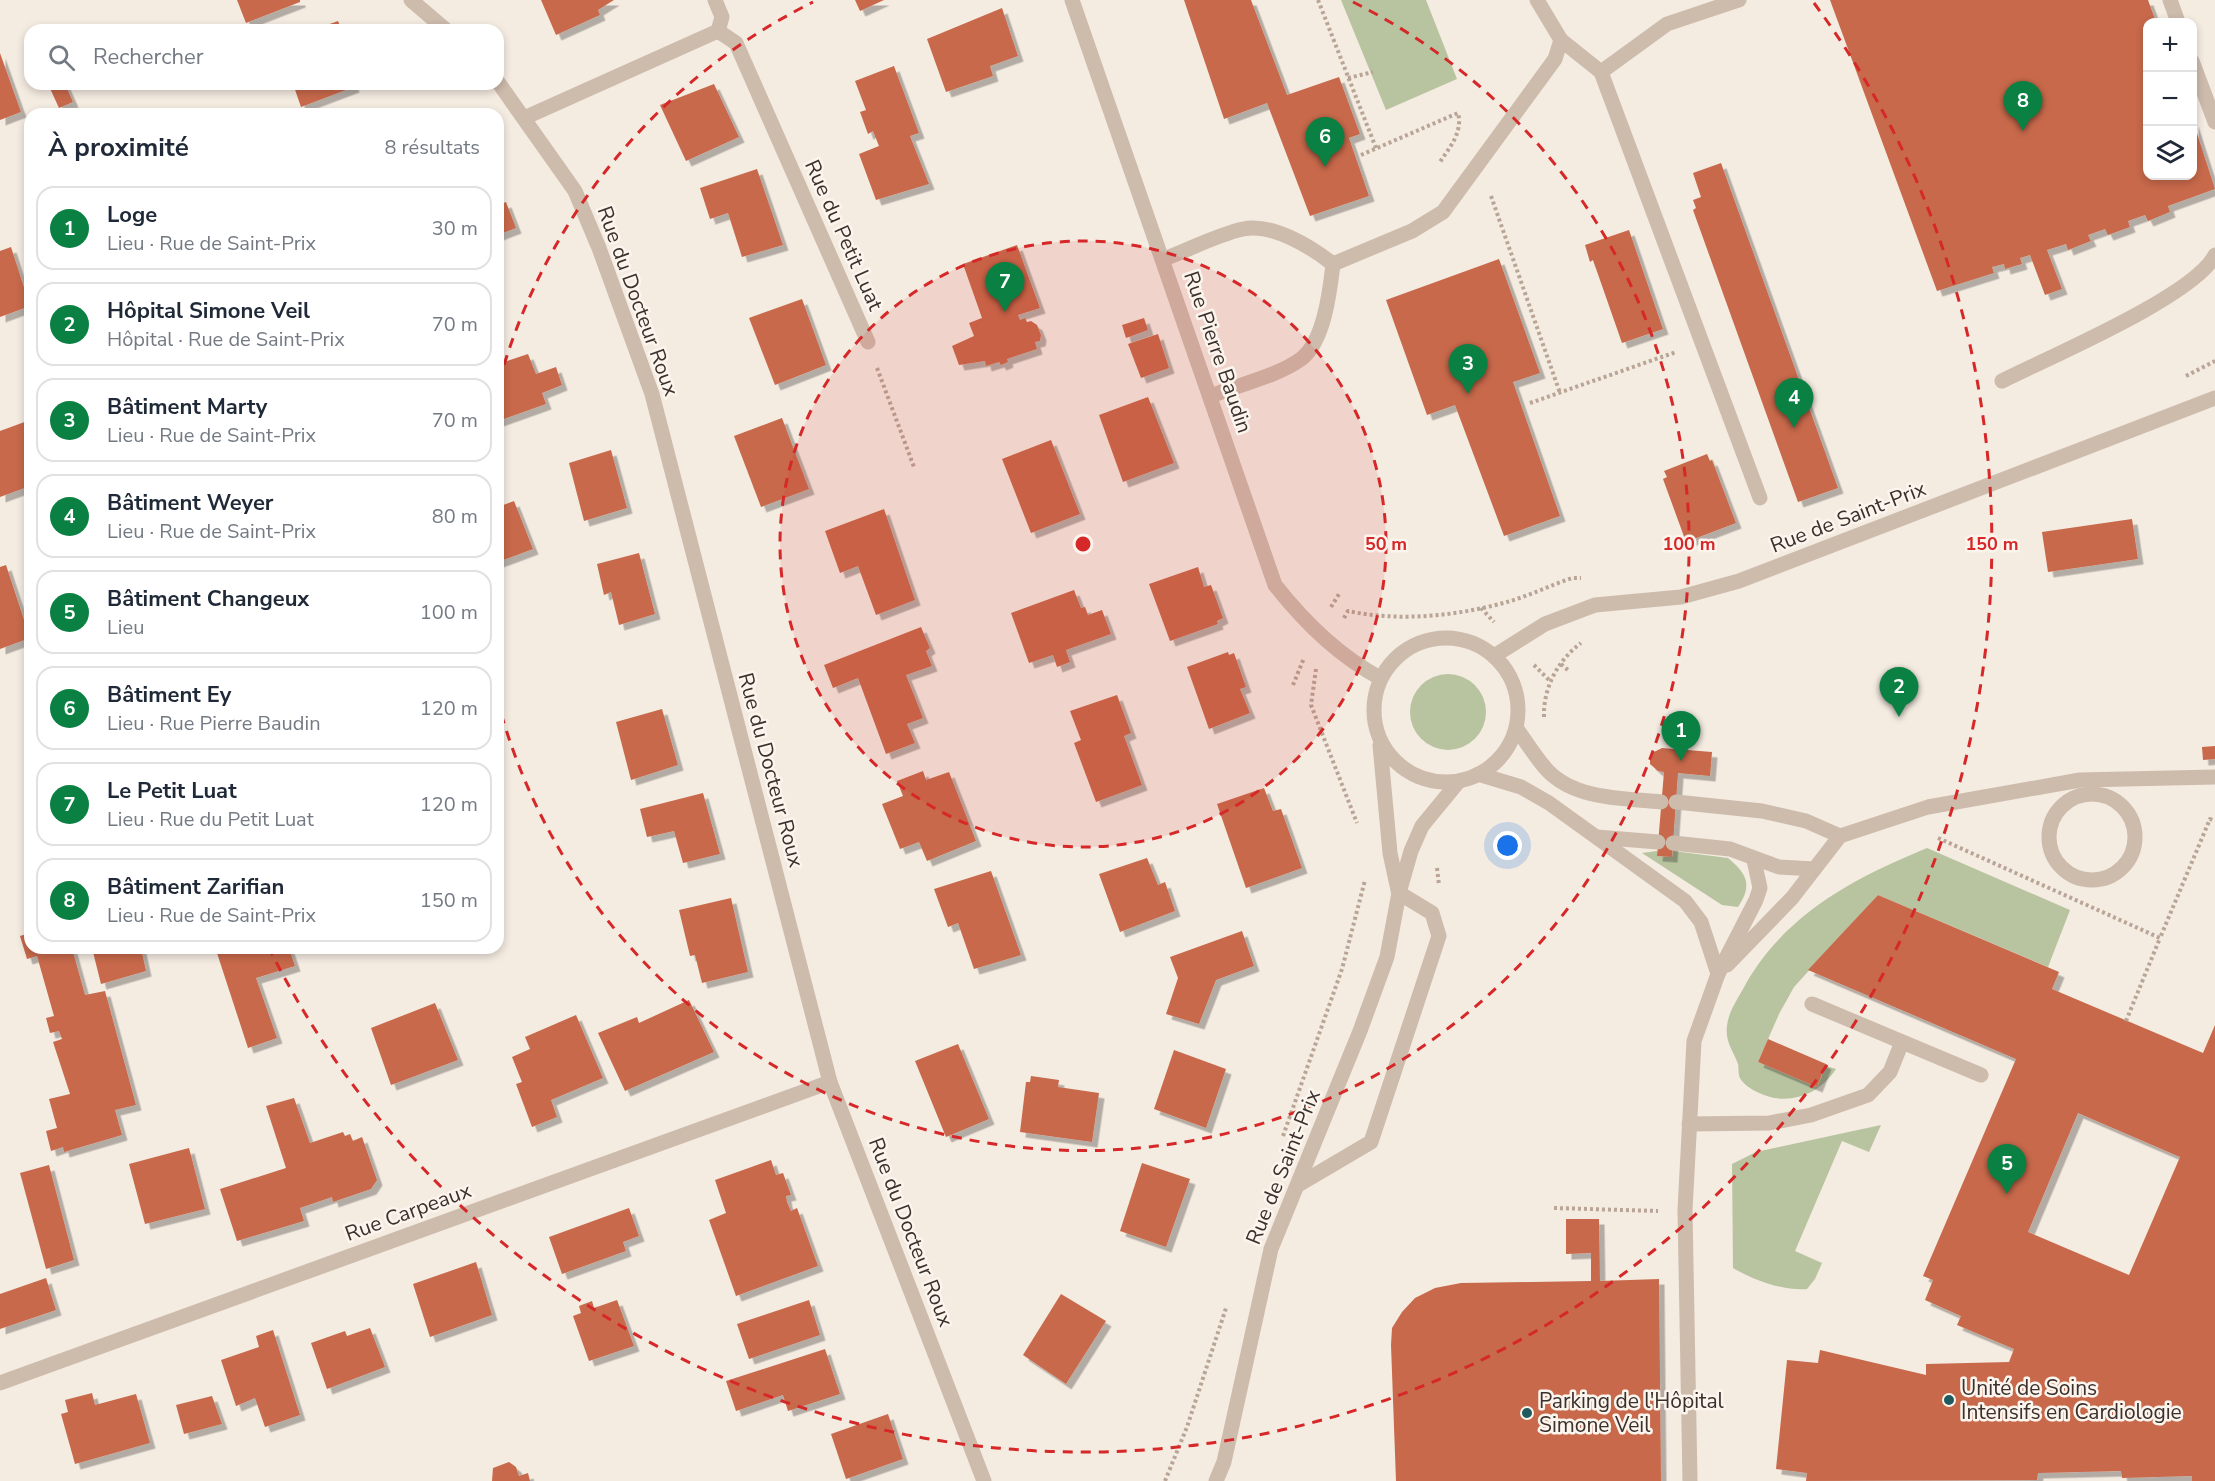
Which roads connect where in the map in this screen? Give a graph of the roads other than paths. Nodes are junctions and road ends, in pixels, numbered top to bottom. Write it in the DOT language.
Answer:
graph roads {
  1 [pos="411,0"];
  2 [pos="715,0"];
  3 [pos="1072,0"];
  4 [pos="1538,0"];
  5 [pos="1739,0"];
  6 [pos="2170,0"];
  7 [pos="2177,18"];
  8 [pos="439,24"];
  9 [pos="718,31"];
  10 [pos="1562,40"];
  11 [pos="1602,72"];
  12 [pos="2197,72"];
  13 [pos="504,90"];
  14 [pos="524,118"];
  15 [pos="2215,122"];
  16 [pos="2215,255"];
  17 [pos="1164,259"];
  18 [pos="1333,264"];
  19 [pos="868,342"];
  20 [pos="2002,381"];
  21 [pos="1211,396"];
  22 [pos="2215,398"];
  23 [pos="1760,498"];
  24 [pos="1494,656"];
  25 [pos="1380,678"];
  26 [pos="1517,729"];
  27 [pos="1378,735"];
  28 [pos="1478,774"];
  29 [pos="2215,777"];
  30 [pos="1459,781"];
  31 [pos="2080,787"];
  32 [pos="1840,836"];
  33 [pos="1597,837"];
  34 [pos="1754,860"];
  35 [pos="1814,869"];
  36 [pos="1399,893"];
  37 [pos="1718,974"];
  38 [pos="1812,1004"];
  39 [pos="1902,1042"];
  40 [pos="1981,1075"];
  41 [pos="830,1082"];
  42 [pos="1689,1124"];
  43 [pos="1298,1185"];
  44 [pos="0,1383"];
  45 [pos="1224,1462"];
  46 [pos="984,1481"];
  47 [pos="1216,1481"];
  48 [pos="1225,1481"];
  49 [pos="1690,1481"];
  1 -- 8 [label="street"];
  2 -- 9 [label="street"];
  3 -- 17 [label="street, Rue Pierre Baudin"];
  4 -- 10 [label="street"];
  5 -- 11 [label="street"];
  6 -- 7 [label="street"];
  9 -- 14 [label="street"];
  9 -- 19 [label="street, Rue du Petit Luat"];
  10 -- 11 [label="street"];
  10 -- 18 [label="street"];
  11 -- 23 [label="street"];
  12 -- 15 [label="street"];
  13 -- 14 [label="street, Rue du Docteur Roux"];
  14 -- 41 [label="street, Rue du Docteur Roux"];
  16 -- 20 [label="street"];
  17 -- 18 [label="street"];
  17 -- 21 [label="street, Rue Pierre Baudin"];
  18 -- 21 [label="street"];
  21 -- 25 [label="street, Rue Pierre Baudin"];
  22 -- 24 [label="street, Rue de Saint-Prix"];
  24 -- 25 [label="street"];
  24 -- 26 [label="street"];
  25 -- 27 [label="street"];
  26 -- 28 [label="street"];
  26 -- 32 [label="street"];
  27 -- 30 [label="street"];
  27 -- 36 [label="street, Rue de Saint-Prix"];
  28 -- 30 [label="street"];
  28 -- 33 [label="street"];
  29 -- 31 [label="street"];
  30 -- 36 [label="street, Rue de Saint-Prix"];
  31 -- 31 [label="street"];
  31 -- 32 [label="street"];
  32 -- 35 [label="street"];
  33 -- 34 [label="street"];
  33 -- 37 [label="street"];
  34 -- 35 [label="street"];
  34 -- 37 [label="street"];
  35 -- 37 [label="street"];
  36 -- 43 [label="street, Rue de Saint-Prix"];
  36 -- 43 [label="street"];
  37 -- 42 [label="street"];
  38 -- 39 [label="street"];
  39 -- 40 [label="street"];
  39 -- 42 [label="street"];
  41 -- 44 [label="street, Rue Carpeaux"];
  41 -- 46 [label="street, Rue du Docteur Roux"];
  42 -- 49 [label="street"];
  43 -- 45 [label="street, Rue de Saint-Prix"];
  45 -- 47 [label="street, Rue de Saint-Prix"];
  45 -- 48 [label="street, Rue de Saint-Prix"];
}
